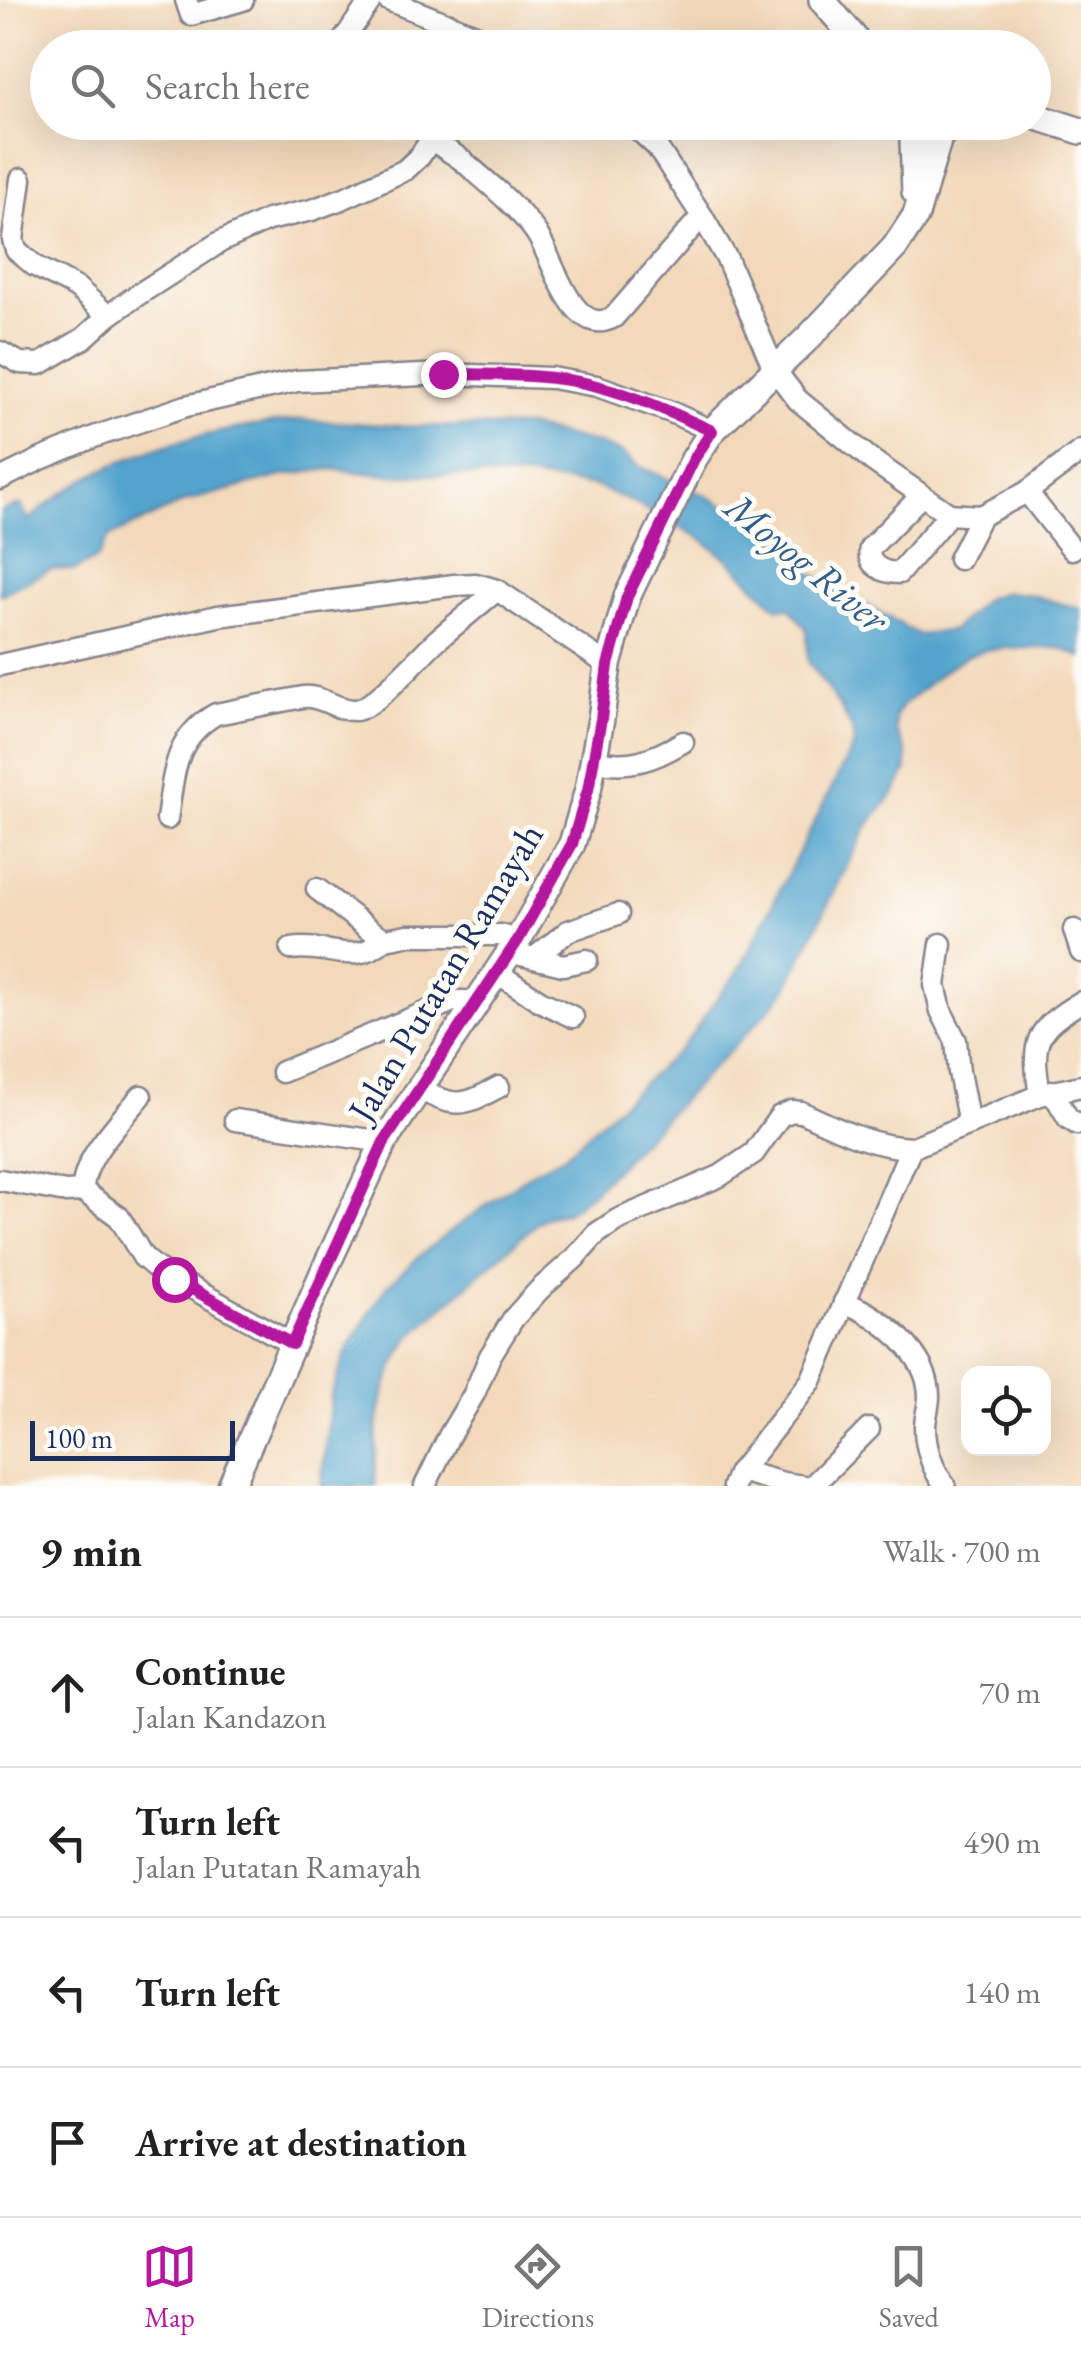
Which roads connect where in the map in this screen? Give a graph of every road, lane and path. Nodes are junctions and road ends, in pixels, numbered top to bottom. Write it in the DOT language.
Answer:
graph roads {
  1 [pos="186,0"];
  2 [pos="243,0"];
  3 [pos="371,0"];
  4 [pos="388,0"];
  5 [pos="822,0"];
  6 [pos="450,24"];
  7 [pos="350,30"];
  8 [pos="448,30"];
  9 [pos="464,30"];
  10 [pos="848,30"];
  11 [pos="1051,121"];
  12 [pos="1081,131"];
  13 [pos="426,140"];
  14 [pos="441,140"];
  15 [pos="649,140"];
  16 [pos="932,140"];
  17 [pos="21,179"];
  18 [pos="702,216"];
  19 [pos="108,316"];
  20 [pos="0,352"];
  21 [pos="774,369"];
  22 [pos="712,431"];
  23 [pos="1081,451"];
  24 [pos="0,479"];
  25 [pos="1028,492"];
  26 [pos="921,496"];
  27 [pos="949,514"];
  28 [pos="981,516"];
  29 [pos="1072,550"];
  30 [pos="959,558"];
  31 [pos="498,590"];
  32 [pos="0,665"];
  33 [pos="608,665"];
  34 [pos="683,742"];
  35 [pos="594,760"];
  36 [pos="167,819"];
  37 [pos="317,889"];
  38 [pos="618,914"];
  39 [pos="1074,930"];
  40 [pos="385,938"];
  41 [pos="941,944"];
  42 [pos="290,949"];
  43 [pos="1081,952"];
  44 [pos="514,956"];
  45 [pos="587,960"];
  46 [pos="1081,1002"];
  47 [pos="475,1004"];
  48 [pos="573,1016"];
  49 [pos="282,1072"];
  50 [pos="1081,1086"];
  51 [pos="499,1087"];
  52 [pos="418,1088"];
  53 [pos="1046,1093"];
  54 [pos="141,1096"];
  55 [pos="235,1120"];
  56 [pos="970,1124"];
  57 [pos="1081,1124"];
  58 [pos="384,1142"];
  59 [pos="911,1148"];
  60 [pos="0,1180"];
  61 [pos="83,1191"];
  62 [pos="844,1302"];
  63 [pos="292,1344"];
  64 [pos="869,1430"];
  65 [pos="736,1479"];
  66 [pos="231,1486"];
  67 [pos="424,1486"];
  68 [pos="804,1486"];
  69 [pos="812,1486"];
  70 [pos="945,1486"];
  1 -- 2 [label="street"];
  3 -- 7 [label="street"];
  4 -- 6 [label="street"];
  5 -- 10 [label="main road"];
  6 -- 8 [label="street"];
  6 -- 9 [label="street"];
  11 -- 12 [label="main road"];
  13 -- 19 [label="street"];
  14 -- 18 [label="street"];
  15 -- 18 [label="street"];
  16 -- 21 [label="main road, Jalan Putatan Ramayah"];
  17 -- 19 [label="street"];
  18 -- 21 [label="street"];
  19 -- 20 [label="street"];
  21 -- 22 [label="main road, Jalan Putatan Ramayah"];
  21 -- 26 [label="street"];
  22 -- 24 [label="street"];
  22 -- 33 [label="main road, Jalan Putatan Ramayah"];
  23 -- 25 [label="street"];
  25 -- 28 [label="street"];
  25 -- 29 [label="street"];
  26 -- 27 [label="street"];
  26 -- 27 [label="street"];
  27 -- 28 [label="street"];
  28 -- 30 [label="street"];
  31 -- 32 [label="street"];
  31 -- 33 [label="street"];
  31 -- 36 [label="street"];
  33 -- 35 [label="main road, Jalan Putatan Ramayah"];
  34 -- 35 [label="street"];
  35 -- 44 [label="main road, Jalan Putatan Ramayah"];
  37 -- 40 [label="street"];
  38 -- 44 [label="street"];
  39 -- 43 [label="street"];
  40 -- 42 [label="street"];
  40 -- 44 [label="street"];
  41 -- 56 [label="street"];
  44 -- 45 [label="street"];
  44 -- 47 [label="main road, Jalan Putatan Ramayah"];
  44 -- 48 [label="street"];
  46 -- 53 [label="street"];
  47 -- 49 [label="street"];
  47 -- 52 [label="main road, Jalan Putatan Ramayah"];
  50 -- 53 [label="street"];
  51 -- 52 [label="street"];
  52 -- 58 [label="main road, Jalan Putatan Ramayah"];
  53 -- 56 [label="street"];
  53 -- 57 [label="street"];
  54 -- 61 [label="street"];
  55 -- 58 [label="street"];
  56 -- 59 [label="street"];
  58 -- 63 [label="main road, Jalan Putatan Ramayah"];
  59 -- 62 [label="street"];
  59 -- 67 [label="street"];
  60 -- 61 [label="street"];
  61 -- 63 [label="street"];
  62 -- 65 [label="street"];
  62 -- 70 [label="street"];
  63 -- 66 [label="main road, Jalan Putatan Ramayah"];
  64 -- 69 [label="street"];
  65 -- 68 [label="street"];
}
